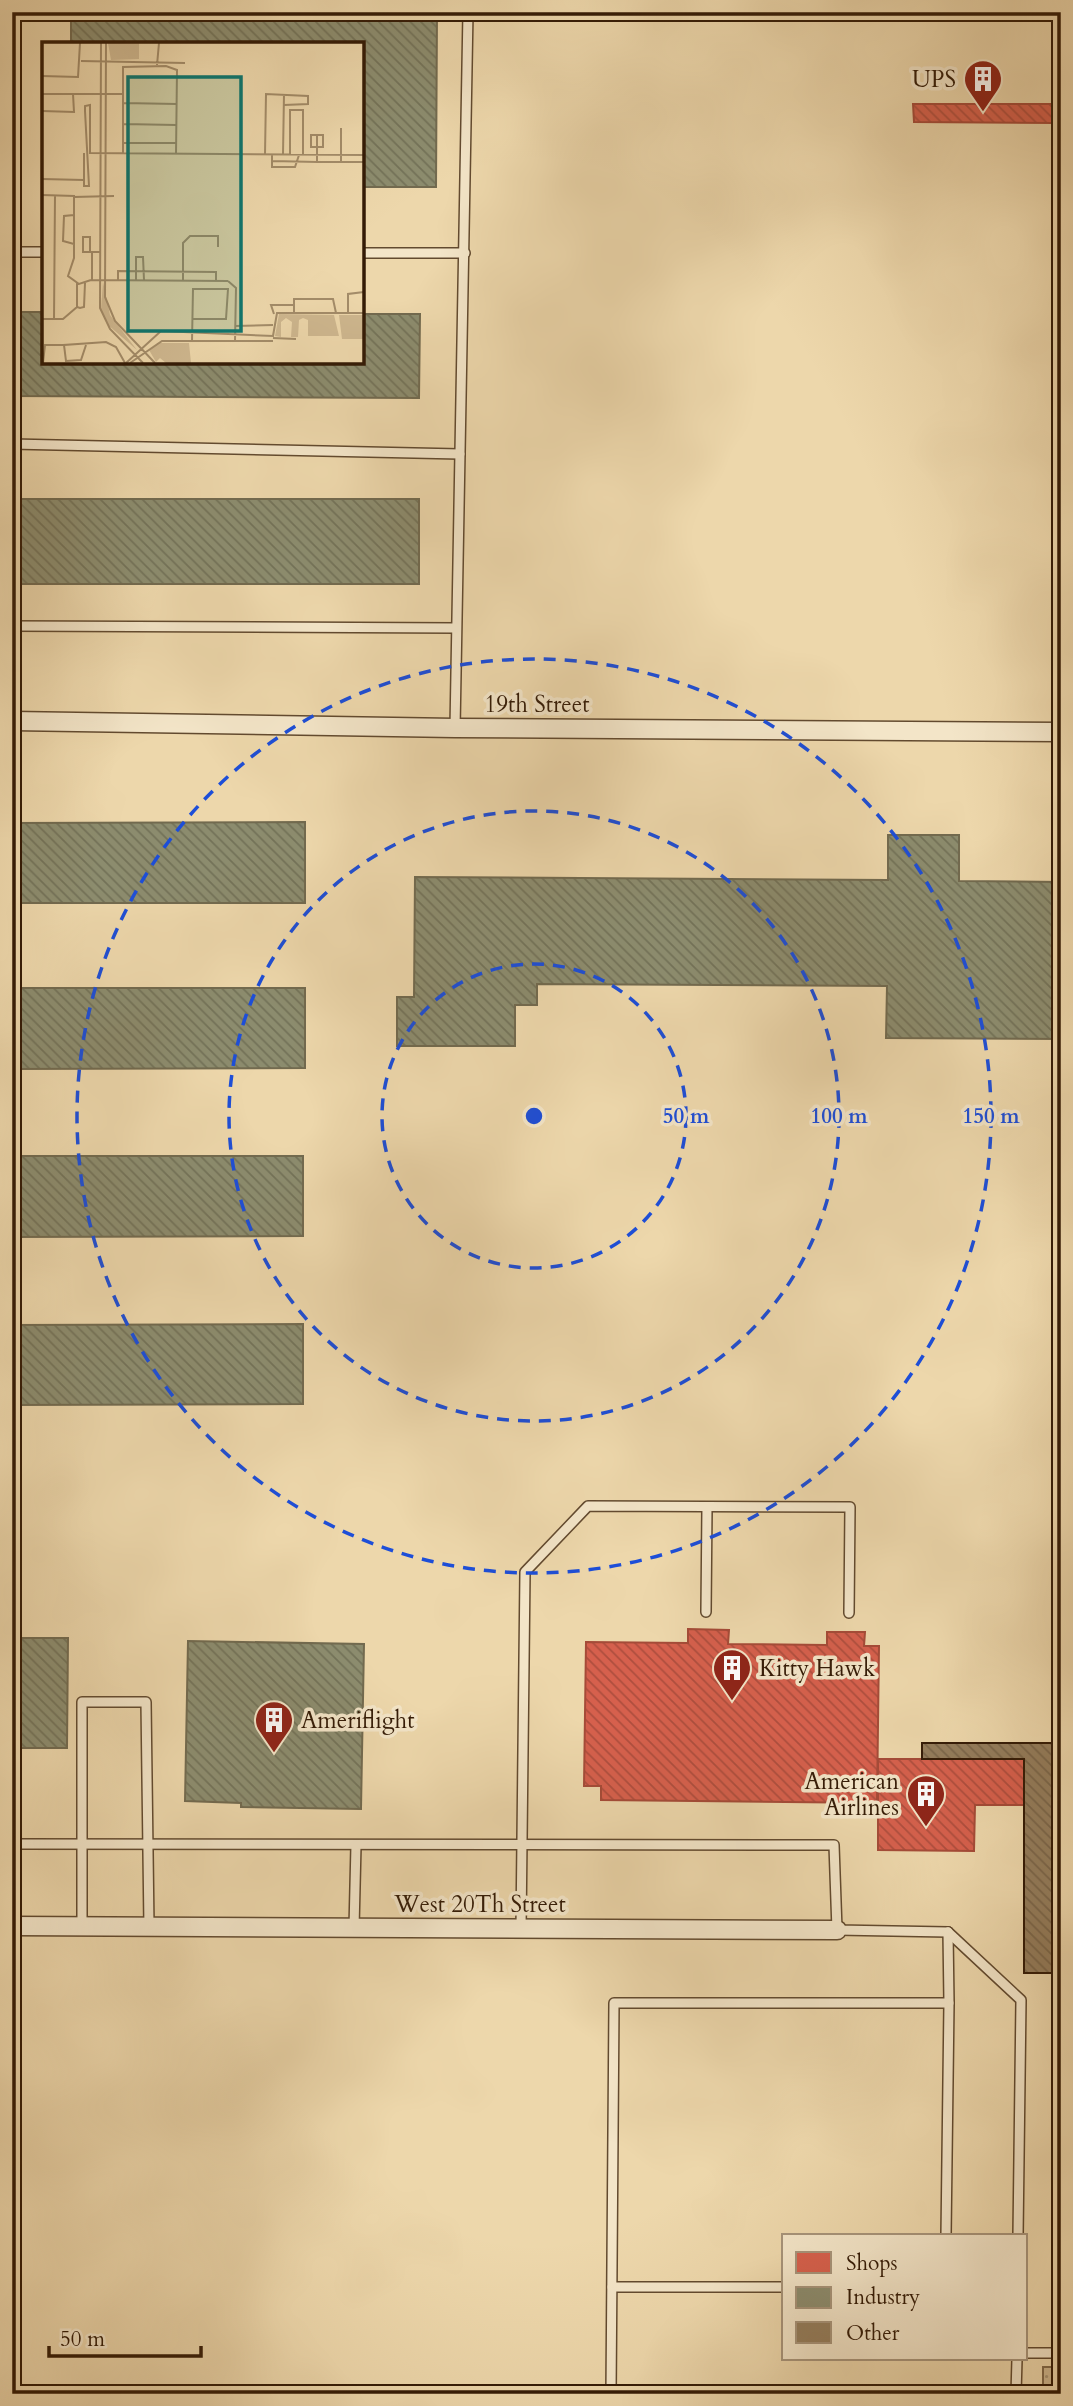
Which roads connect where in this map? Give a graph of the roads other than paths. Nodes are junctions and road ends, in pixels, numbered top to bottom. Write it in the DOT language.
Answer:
graph roads {
  1 [pos="468,12"];
  2 [pos="12,252"];
  3 [pos="42,252"];
  4 [pos="364,253"];
  5 [pos="465,253"];
  6 [pos="12,444"];
  7 [pos="460,454"];
  8 [pos="12,626"];
  9 [pos="456,628"];
  10 [pos="12,721"];
  11 [pos="455,728"];
  12 [pos="1061,732"];
  13 [pos="707,1507"];
  14 [pos="706,1612"];
  15 [pos="849,1613"];
  16 [pos="12,1844"];
  17 [pos="82,1845"];
  18 [pos="148,1845"];
  19 [pos="356,1845"];
  20 [pos="521,1845"];
  21 [pos="12,1926"];
  22 [pos="82,1927"];
  23 [pos="149,1927"];
  24 [pos="354,1928"];
  25 [pos="521,1929"];
  26 [pos="837,1930"];
  27 [pos="948,1931"];
  28 [pos="949,2003"];
  29 [pos="946,2234"];
  30 [pos="1018,2234"];
  31 [pos="612,2287"];
  32 [pos="782,2287"];
  33 [pos="1028,2353"];
  34 [pos="1061,2353"];
  35 [pos="1017,2360"];
  36 [pos="611,2394"];
  37 [pos="1016,2394"];
  1 -- 5 [label="lane"];
  2 -- 3 [label="lane"];
  4 -- 5 [label="lane"];
  5 -- 7 [label="lane"];
  6 -- 7 [label="lane"];
  7 -- 9 [label="lane"];
  8 -- 9 [label="lane"];
  9 -- 11 [label="lane"];
  10 -- 11 [label="street, 19th Street"];
  11 -- 12 [label="street, 19th Street"];
  13 -- 14 [label="lane"];
  13 -- 15 [label="lane"];
  13 -- 20 [label="lane"];
  16 -- 17 [label="lane"];
  17 -- 18 [label="lane"];
  17 -- 18 [label="lane"];
  17 -- 22 [label="lane"];
  18 -- 19 [label="lane"];
  18 -- 23 [label="lane"];
  19 -- 20 [label="lane"];
  19 -- 24 [label="lane"];
  20 -- 25 [label="lane"];
  20 -- 26 [label="lane"];
  21 -- 22 [label="street, West 20Th Street"];
  22 -- 23 [label="street, West 20Th Street"];
  23 -- 24 [label="street, West 20Th Street"];
  24 -- 25 [label="street, West 20Th Street"];
  25 -- 26 [label="street, West 20Th Street"];
  26 -- 27 [label="lane, West 20Th Street"];
  27 -- 28 [label="lane"];
  27 -- 30 [label="lane"];
  28 -- 29 [label="lane"];
  28 -- 31 [label="lane"];
  31 -- 32 [label="lane"];
  31 -- 36 [label="lane"];
  33 -- 34 [label="lane"];
  35 -- 37 [label="lane"];
}
